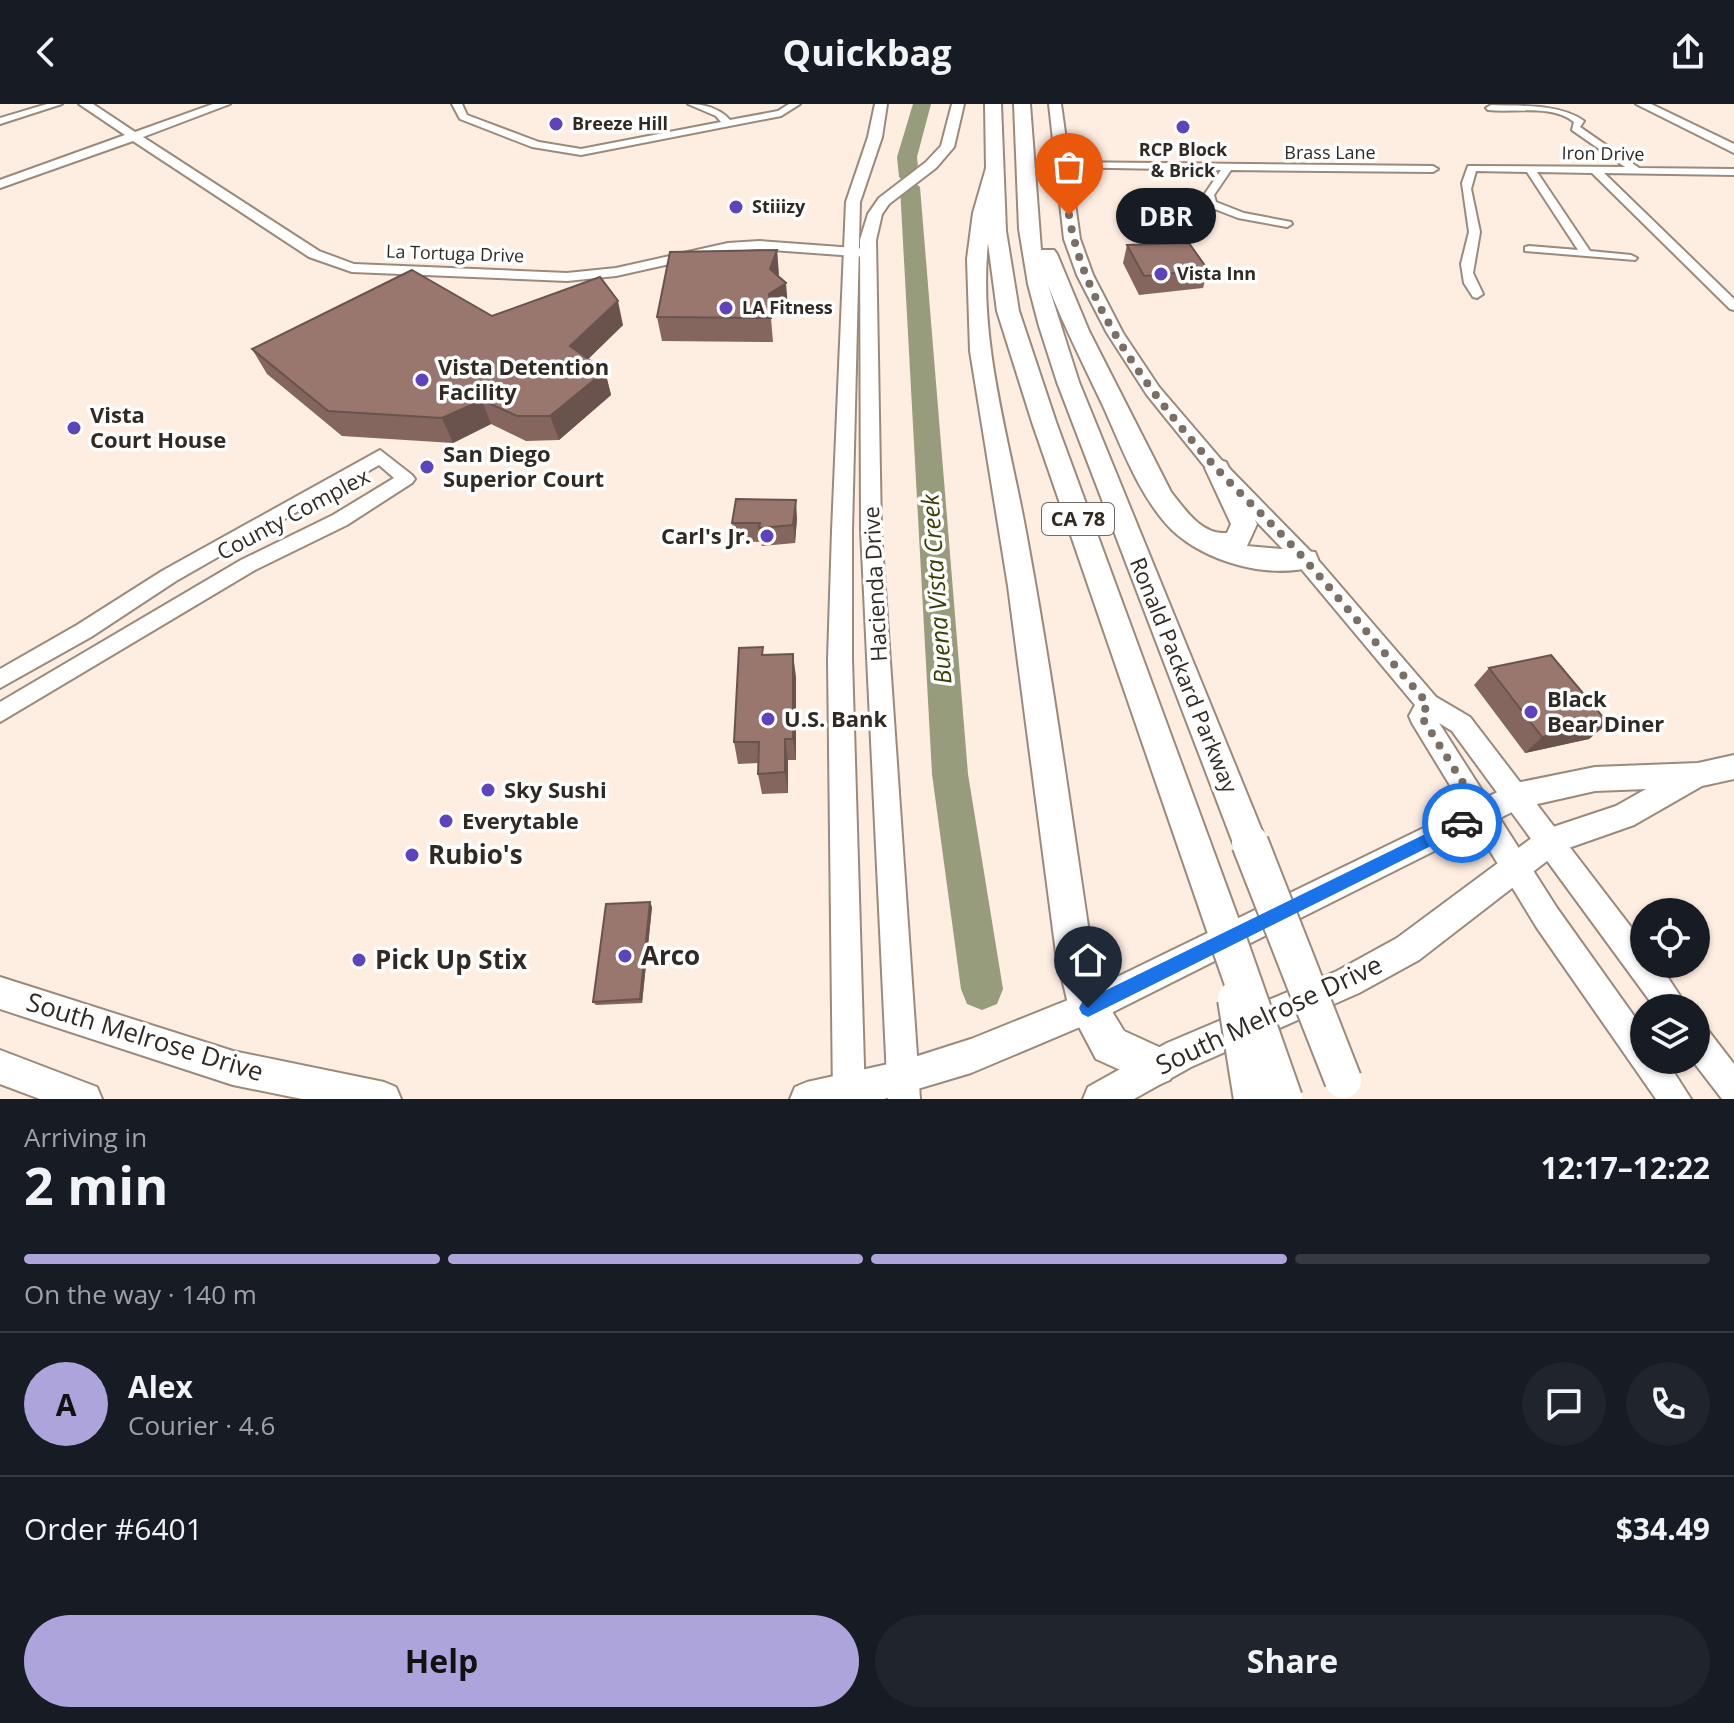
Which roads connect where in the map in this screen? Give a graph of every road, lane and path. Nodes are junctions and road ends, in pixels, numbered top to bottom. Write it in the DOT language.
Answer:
graph roads {
  1 [pos="57,104"];
  2 [pos="85,104"];
  3 [pos="224,104"];
  4 [pos="457,104"];
  5 [pos="693,104"];
  6 [pos="795,104"];
  7 [pos="881,104"];
  8 [pos="958,104"];
  9 [pos="993,104"];
  10 [pos="1022,104"];
  11 [pos="1055,104"];
  12 [pos="1642,104"];
  13 [pos="1491,108"];
  14 [pos="0,121"];
  15 [pos="729,124"];
  16 [pos="134,136"];
  17 [pos="1733,148"];
  18 [pos="1061,165"];
  19 [pos="994,169"];
  20 [pos="1227,169"];
  21 [pos="1433,169"];
  22 [pos="1530,169"];
  23 [pos="1595,170"];
  24 [pos="1636,170"];
  25 [pos="1734,172"];
  26 [pos="0,184"];
  27 [pos="1026,193"];
  28 [pos="1287,224"];
  29 [pos="1529,249"];
  30 [pos="860,253"];
  31 [pos="1586,254"];
  32 [pos="1631,258"];
  33 [pos="1477,294"];
  34 [pos="1734,306"];
  35 [pos="1217,468"];
  36 [pos="1204,541"];
  37 [pos="1305,559"];
  38 [pos="0,679"];
  39 [pos="1428,704"];
  40 [pos="0,713"];
  41 [pos="1734,767"];
  42 [pos="1698,775"];
  43 [pos="1516,796"];
  44 [pos="1482,813"];
  45 [pos="1551,841"];
  46 [pos="1515,868"];
  47 [pos="1226,934"];
  48 [pos="0,993"];
  49 [pos="1663,994"];
  50 [pos="1088,1008"];
  51 [pos="1630,1035"];
  52 [pos="1710,1058"];
  53 [pos="1156,1066"];
  54 [pos="0,1067"];
  55 [pos="1657,1074"];
  56 [pos="903,1089"];
  57 [pos="1347,1089"];
  58 [pos="1734,1089"];
  59 [pos="848,1095"];
  60 [pos="85,1099"];
  61 [pos="384,1099"];
  62 [pos="807,1099"];
  63 [pos="1100,1099"];
  64 [pos="1252,1099"];
  65 [pos="1284,1099"];
  66 [pos="1675,1099"];
  1 -- 14 [label="street"];
  2 -- 16 [label="street, La Tortuga Drive"];
  3 -- 16 [label="street"];
  4 -- 15 [label="street"];
  5 -- 15 [label="street"];
  6 -- 15 [label="street"];
  7 -- 30 [label="main road, Hacienda Drive"];
  8 -- 30 [label="main road, Hacienda Drive"];
  9 -- 19 [label="highway, Ronald Packard Parkway / CA 78"];
  10 -- 27 [label="highway, Ronald Packard Parkway / CA 78"];
  11 -- 18 [label="main road"];
  12 -- 17 [label="street"];
  13 -- 24 [label="street"];
  16 -- 26 [label="street"];
  16 -- 30 [label="street, La Tortuga Drive"];
  18 -- 20 [label="street, Brass Lane"];
  18 -- 35 [label="main road"];
  19 -- 47 [label="highway, Ronald Packard Parkway / CA 78"];
  19 -- 50 [label="highway"];
  20 -- 21 [label="street, Brass Lane"];
  20 -- 28 [label="street"];
  22 -- 23 [label="street, Iron Drive"];
  22 -- 31 [label="street"];
  22 -- 33 [label="street, Iron Drive"];
  23 -- 24 [label="street, Iron Drive"];
  23 -- 34 [label="street"];
  24 -- 25 [label="street, Iron Drive"];
  27 -- 36 [label="highway"];
  27 -- 57 [label="highway, Ronald Packard Parkway / CA 78, bridge"];
  29 -- 31 [label="street"];
  30 -- 56 [label="main road, Hacienda Drive"];
  30 -- 59 [label="main road, Hacienda Drive"];
  31 -- 32 [label="street"];
  35 -- 36 [label="highway"];
  35 -- 37 [label="main road"];
  36 -- 37 [label="highway"];
  37 -- 39 [label="main road"];
  38 -- 40 [label="street, County Complex"];
  39 -- 43 [label="main road"];
  39 -- 44 [label="main road"];
  41 -- 42 [label="main road"];
  42 -- 43 [label="main road"];
  42 -- 45 [label="main road, South Melrose Drive"];
  43 -- 44 [label="main road"];
  43 -- 45 [label="main road"];
  44 -- 46 [label="main road"];
  44 -- 50 [label="main road"];
  45 -- 46 [label="main road, South Melrose Drive"];
  45 -- 49 [label="main road"];
  46 -- 51 [label="main road"];
  46 -- 53 [label="main road, South Melrose Drive"];
  47 -- 64 [label="highway, bridge"];
  47 -- 65 [label="highway, Ronald Packard Parkway / CA 78, bridge"];
  48 -- 61 [label="main road, South Melrose Drive"];
  50 -- 53 [label="highway"];
  50 -- 56 [label="main road"];
  52 -- 58 [label="main road"];
  53 -- 63 [label="main road, South Melrose Drive"];
  54 -- 60 [label="main road"];
  55 -- 66 [label="main road"];
  56 -- 59 [label="main road"];
  59 -- 62 [label="main road"];
}
